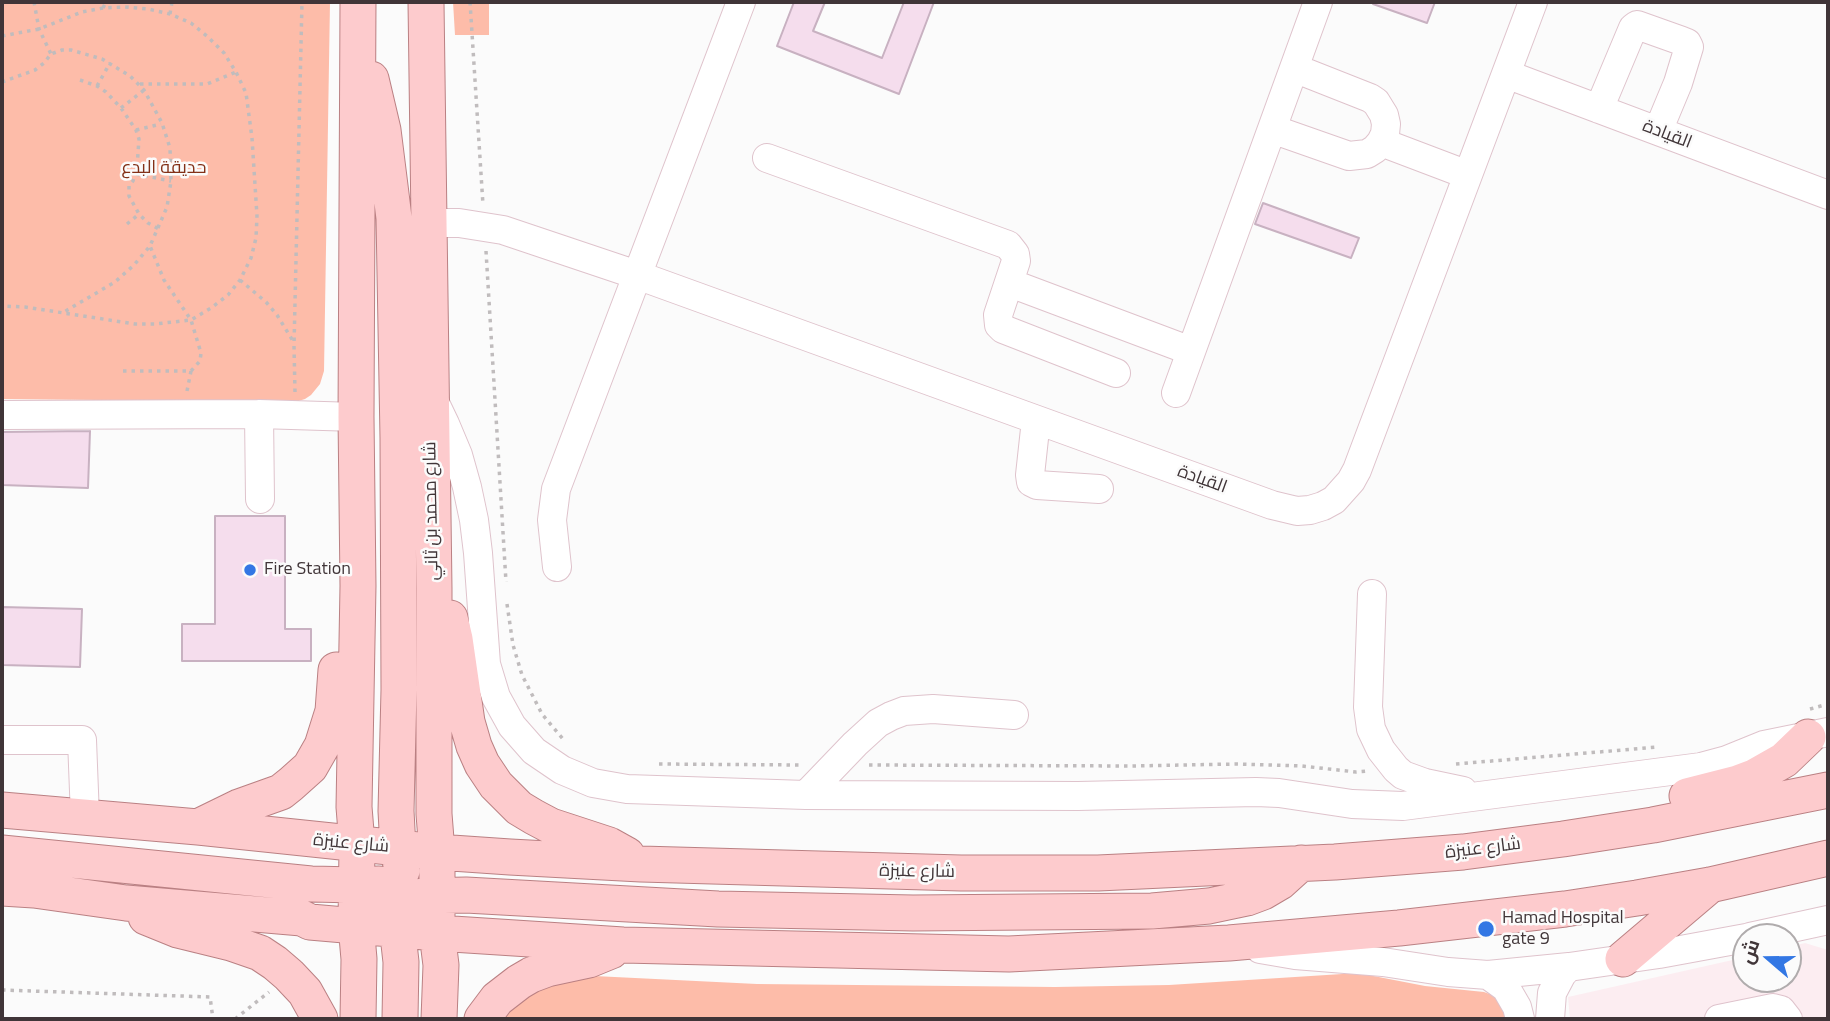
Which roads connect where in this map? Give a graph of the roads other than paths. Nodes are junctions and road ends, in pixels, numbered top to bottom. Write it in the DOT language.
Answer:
graph roads {
  1 [pos="426,2"];
  2 [pos="741,2"];
  3 [pos="1318,2"];
  4 [pos="1533,2"];
  5 [pos="358,11"];
  6 [pos="1294,68"];
  7 [pos="1506,74"];
  8 [pos="1599,109"];
  9 [pos="1272,128"];
  10 [pos="1658,131"];
  11 [pos="1381,142"];
  12 [pos="767,158"];
  13 [pos="1468,175"];
  14 [pos="1828,195"];
  15 [pos="429,223"];
  16 [pos="637,275"];
  17 [pos="1010,283"];
  18 [pos="1070,306"];
  19 [pos="1055,349"];
  20 [pos="1191,351"];
  21 [pos="1116,373"];
  22 [pos="1175,393"];
  23 [pos="430,394"];
  24 [pos="259,414"];
  25 [pos="2,415"];
  26 [pos="356,417"];
  27 [pos="1036,420"];
  28 [pos="1099,489"];
  29 [pos="260,499"];
  30 [pos="557,567"];
  31 [pos="358,586"];
  32 [pos="433,589"];
  33 [pos="1372,594"];
  34 [pos="1014,715"];
  35 [pos="1814,726"];
  36 [pos="2,740"];
  37 [pos="1828,790"];
  38 [pos="806,795"];
  39 [pos="1483,795"];
  40 [pos="2,810"];
  41 [pos="85,817"];
  42 [pos="1653,825"];
  43 [pos="198,827"];
  44 [pos="357,845"];
  45 [pos="437,852"];
  46 [pos="2,853"];
  47 [pos="1828,858"];
  48 [pos="1301,863"];
  49 [pos="641,864"];
  50 [pos="1710,885"];
  51 [pos="2,888"];
  52 [pos="398,890"];
  53 [pos="126,903"];
  54 [pos="1828,920"];
  55 [pos="356,925"];
  56 [pos="1802,926"];
  57 [pos="1802,928"];
  58 [pos="1828,932"];
  59 [pos="438,933"];
  60 [pos="1732,940"];
  61 [pos="1229,943"];
  62 [pos="623,945"];
  63 [pos="1623,959"];
  64 [pos="1569,967"];
  65 [pos="1488,975"];
  66 [pos="320,1019"];
  67 [pos="358,1019"];
  68 [pos="400,1019"];
  69 [pos="439,1019"];
  70 [pos="482,1019"];
  71 [pos="1520,1019"];
  72 [pos="1550,1019"];
  73 [pos="1719,1019"];
  74 [pos="1788,1019"];
  1 -- 15 [label="main road, شارع محمد بن ثاني"];
  2 -- 16 [label="street"];
  3 -- 6 [label="street"];
  4 -- 7 [label="street, القيادة"];
  5 -- 26 [label="main road"];
  5 -- 52 [label="main road"];
  6 -- 9 [label="street"];
  6 -- 11 [label="street"];
  7 -- 8 [label="street, القيادة"];
  7 -- 13 [label="street, القيادة"];
  8 -- 10 [label="street, القيادة"];
  8 -- 10 [label="street"];
  9 -- 11 [label="street"];
  9 -- 20 [label="street"];
  10 -- 14 [label="street, القيادة"];
  11 -- 13 [label="street"];
  12 -- 17 [label="street"];
  13 -- 27 [label="street, القيادة"];
  15 -- 16 [label="street, القيادة"];
  15 -- 23 [label="main road, شارع محمد بن ثاني"];
  16 -- 27 [label="street, القيادة"];
  16 -- 30 [label="street"];
  17 -- 18 [label="street"];
  17 -- 19 [label="street"];
  18 -- 19 [label="street"];
  18 -- 20 [label="street"];
  19 -- 21 [label="street"];
  20 -- 22 [label="street"];
  23 -- 32 [label="main road, شارع محمد بن ثاني"];
  23 -- 38 [label="street"];
  24 -- 25 [label="street"];
  24 -- 26 [label="street"];
  24 -- 29 [label="street"];
  26 -- 31 [label="main road"];
  27 -- 28 [label="street"];
  31 -- 43 [label="main road"];
  31 -- 44 [label="main road"];
  32 -- 45 [label="main road, شارع محمد بن ثاني"];
  32 -- 49 [label="main road"];
  33 -- 39 [label="street"];
  34 -- 38 [label="street"];
  35 -- 39 [label="street"];
  35 -- 42 [label="main road"];
  36 -- 41 [label="street"];
  37 -- 42 [label="main road, شارع عنيزة"];
  38 -- 39 [label="street"];
  40 -- 41 [label="main road, شارع عنيزة"];
  41 -- 43 [label="main road, شارع عنيزة"];
  42 -- 48 [label="main road, شارع عنيزة"];
  43 -- 44 [label="main road, شارع عنيزة"];
  44 -- 52 [label="main road, شارع عنيزة"];
  45 -- 49 [label="main road, شارع عنيزة"];
  45 -- 52 [label="main road, شارع عنيزة"];
  46 -- 52 [label="main road"];
  47 -- 50 [label="main road, شارع عنيزة"];
  48 -- 49 [label="main road, شارع عنيزة"];
  48 -- 52 [label="main road"];
  50 -- 61 [label="main road, شارع عنيزة"];
  50 -- 63 [label="main road"];
  51 -- 53 [label="main road, شارع عنيزة"];
  52 -- 55 [label="main road, شارع عنيزة"];
  52 -- 59 [label="main road, شارع عنيزة"];
  52 -- 68 [label="main road"];
  53 -- 55 [label="main road, شارع عنيزة"];
  53 -- 66 [label="main road"];
  54 -- 56 [label="street, شارع عنيزة"];
  55 -- 67 [label="main road"];
  57 -- 58 [label="street"];
  59 -- 62 [label="main road, شارع عنيزة"];
  59 -- 69 [label="main road"];
  60 -- 63 [label="street, شارع عنيزة"];
  61 -- 62 [label="main road, شارع عنيزة"];
  61 -- 65 [label="street, شارع عنيزة"];
  62 -- 70 [label="main road"];
  63 -- 64 [label="street, شارع عنيزة"];
  64 -- 65 [label="street, شارع عنيزة"];
  64 -- 72 [label="street"];
  65 -- 71 [label="street"];
  73 -- 74 [label="street"];
}
